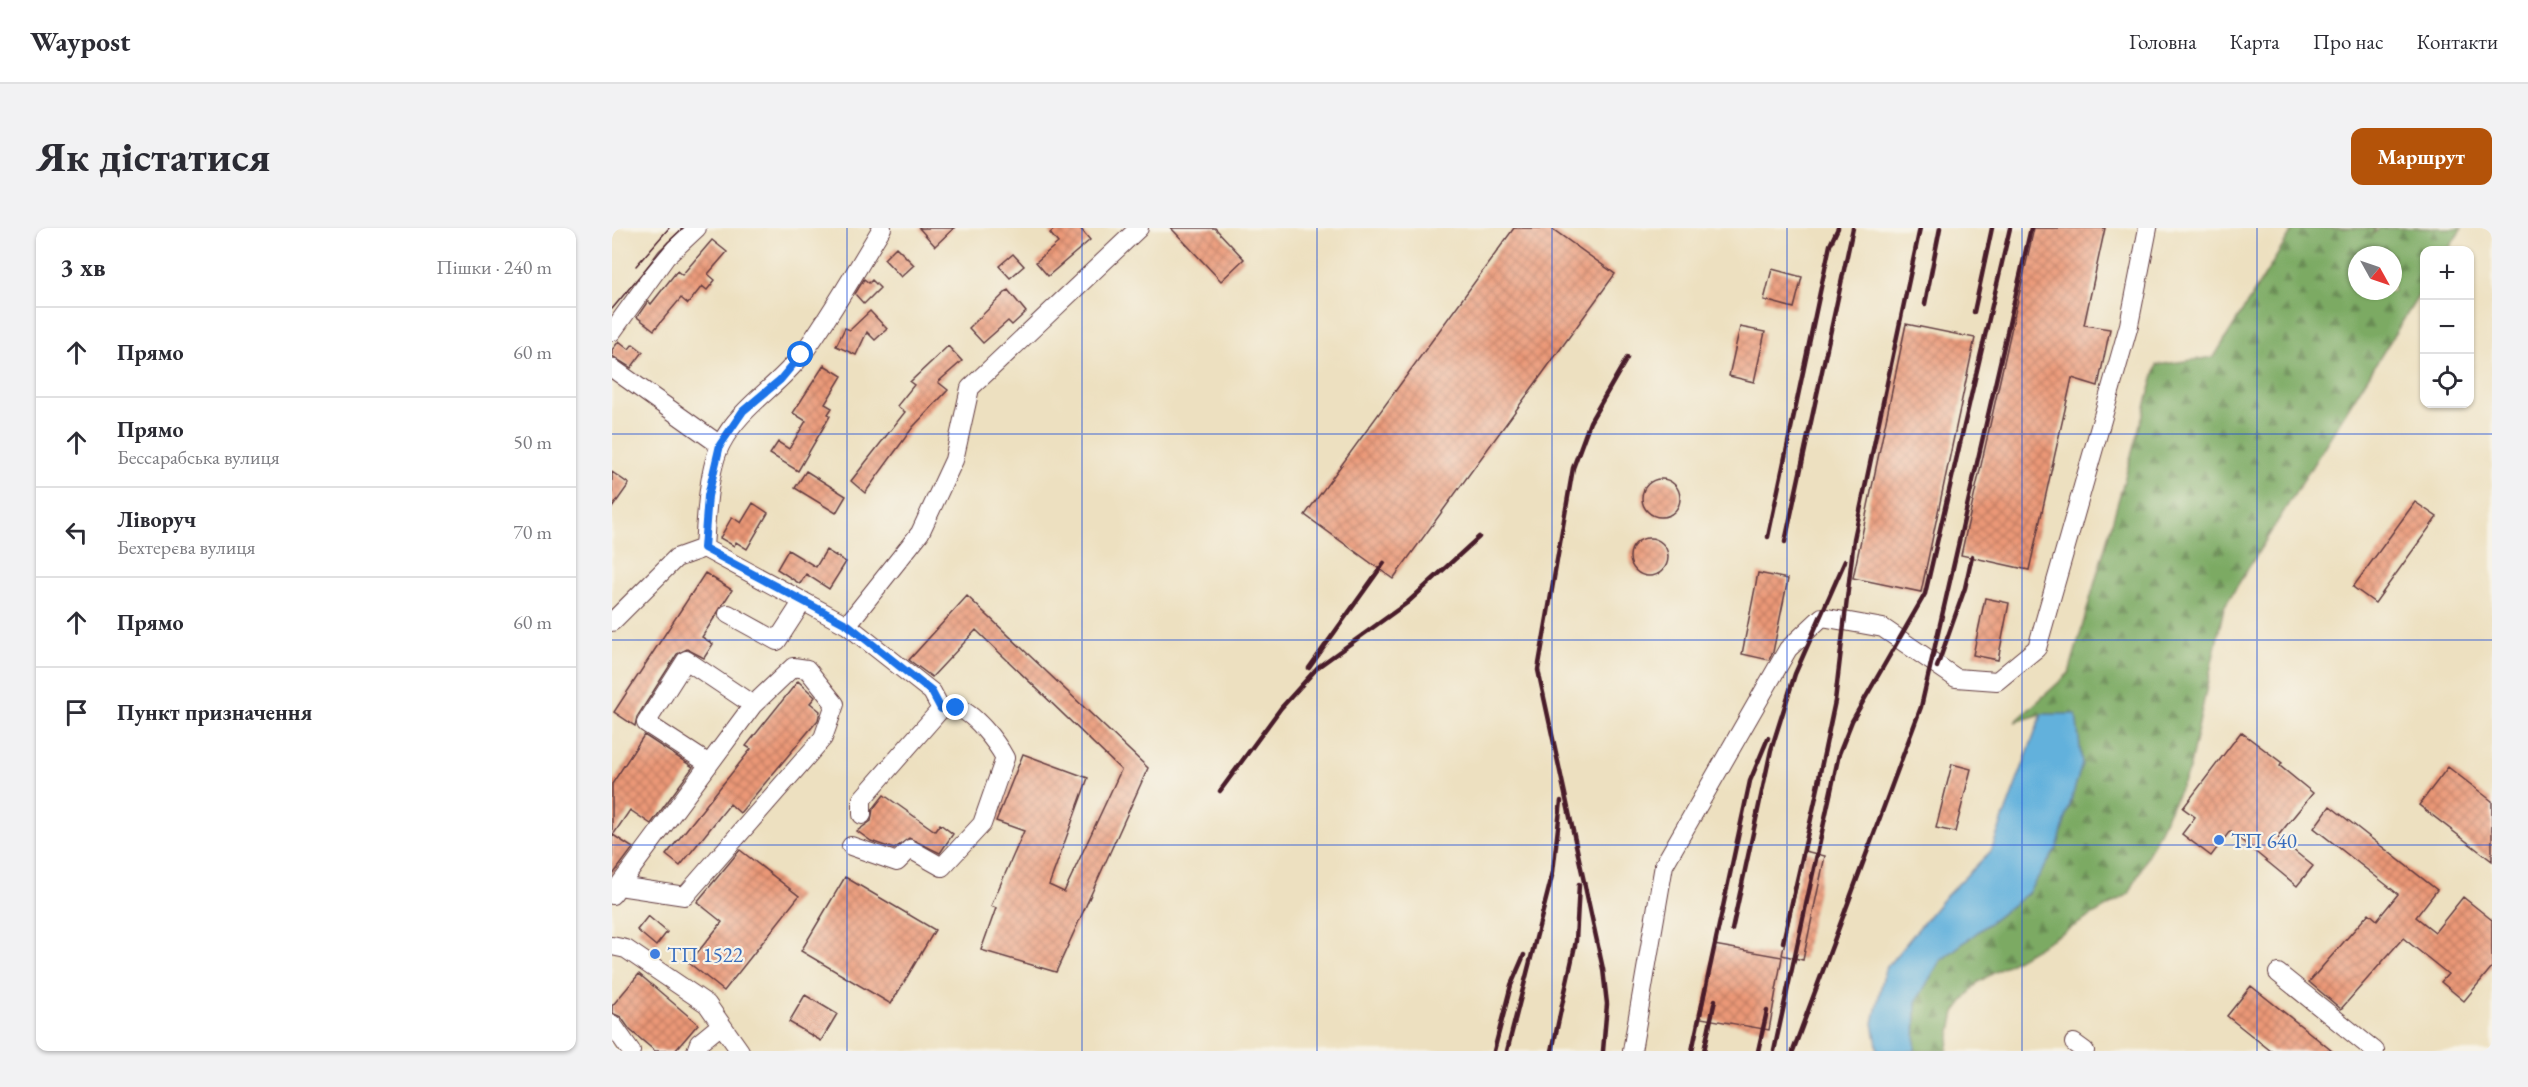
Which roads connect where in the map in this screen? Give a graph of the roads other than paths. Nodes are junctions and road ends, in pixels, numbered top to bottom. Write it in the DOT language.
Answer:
graph roads {
  1 [pos="697,228"];
  2 [pos="882,228"];
  3 [pos="1139,228"];
  4 [pos="2148,228"];
  5 [pos="612,332"];
  6 [pos="612,368"];
  7 [pos="720,445"];
  8 [pos="704,548"];
  9 [pos="803,601"];
  10 [pos="728,614"];
  11 [pos="612,622"];
  12 [pos="848,625"];
  13 [pos="753,705"];
  14 [pos="941,709"];
  15 [pos="709,764"];
  16 [pos="862,815"];
  17 [pos="851,846"];
  18 [pos="616,890"];
  19 [pos="612,946"];
  20 [pos="2278,973"];
  21 [pos="612,1024"];
  22 [pos="721,1025"];
  23 [pos="631,1051"];
  24 [pos="696,1051"];
  25 [pos="740,1051"];
  26 [pos="1632,1051"];
  27 [pos="2375,1051"];
  1 -- 5 [label="street"];
  2 -- 7 [label="street"];
  3 -- 12 [label="street"];
  4 -- 26 [label="street"];
  6 -- 7 [label="street"];
  7 -- 8 [label="street"];
  8 -- 9 [label="street"];
  8 -- 11 [label="street"];
  9 -- 10 [label="street"];
  9 -- 12 [label="street"];
  12 -- 14 [label="street"];
  13 -- 15 [label="street"];
  13 -- 15 [label="street"];
  13 -- 18 [label="street"];
  14 -- 16 [label="street"];
  14 -- 17 [label="street"];
  15 -- 18 [label="street"];
  19 -- 22 [label="street"];
  20 -- 27 [label="street"];
  21 -- 23 [label="street"];
  22 -- 24 [label="street"];
  22 -- 25 [label="street"];
}
